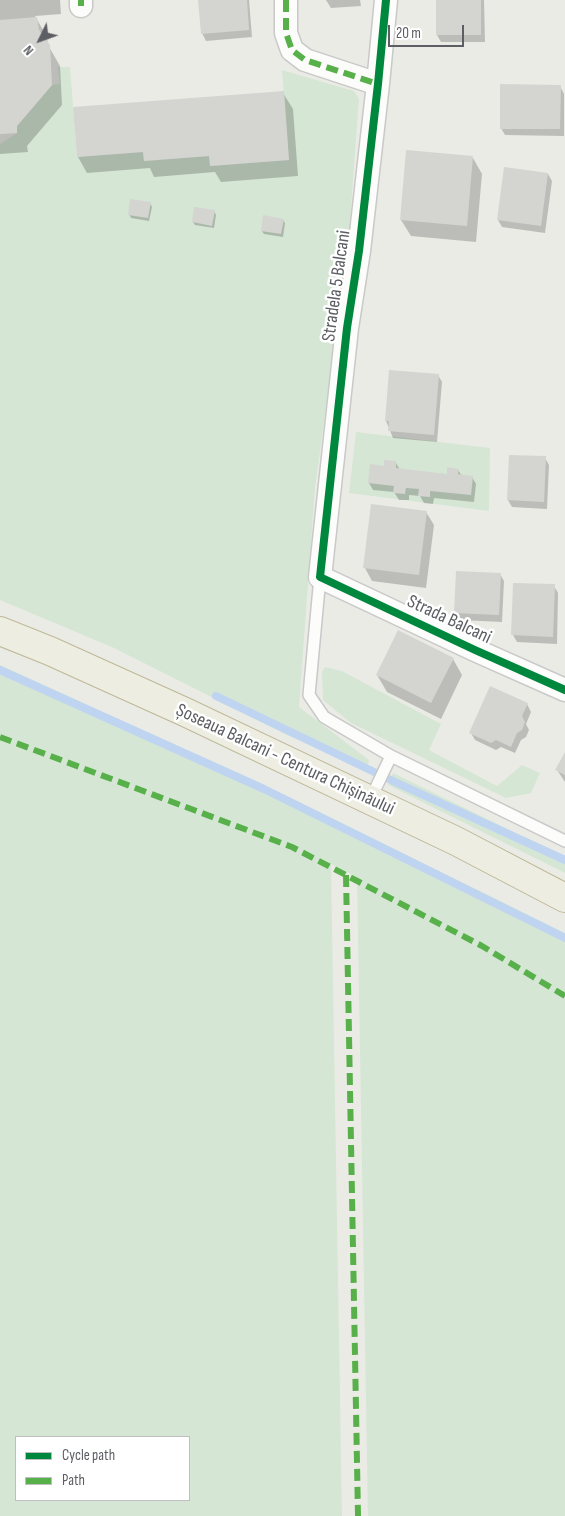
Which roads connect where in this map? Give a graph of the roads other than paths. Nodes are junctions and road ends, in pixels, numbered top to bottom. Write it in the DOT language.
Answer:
graph roads {
  1 [pos="286,0"];
  2 [pos="386,0"];
  3 [pos="378,84"];
  4 [pos="320,577"];
  5 [pos="0,631"];
  6 [pos="565,690"];
  7 [pos="388,761"];
  8 [pos="374,792"];
  9 [pos="565,841"];
  10 [pos="565,898"];
  1 -- 3 [label="street"];
  2 -- 3 [label="street, Stradela 5 Balcani"];
  3 -- 4 [label="street, Stradela 5 Balcani"];
  4 -- 6 [label="street, Strada Balcani"];
  4 -- 7 [label="lane"];
  5 -- 8 [label="highway, Șoseaua Balcani - Centura Chișinăului"];
  7 -- 8 [label="lane"];
  7 -- 9 [label="lane"];
  8 -- 10 [label="highway, Șoseaua Balcani - Centura Chișinăului"];
}
